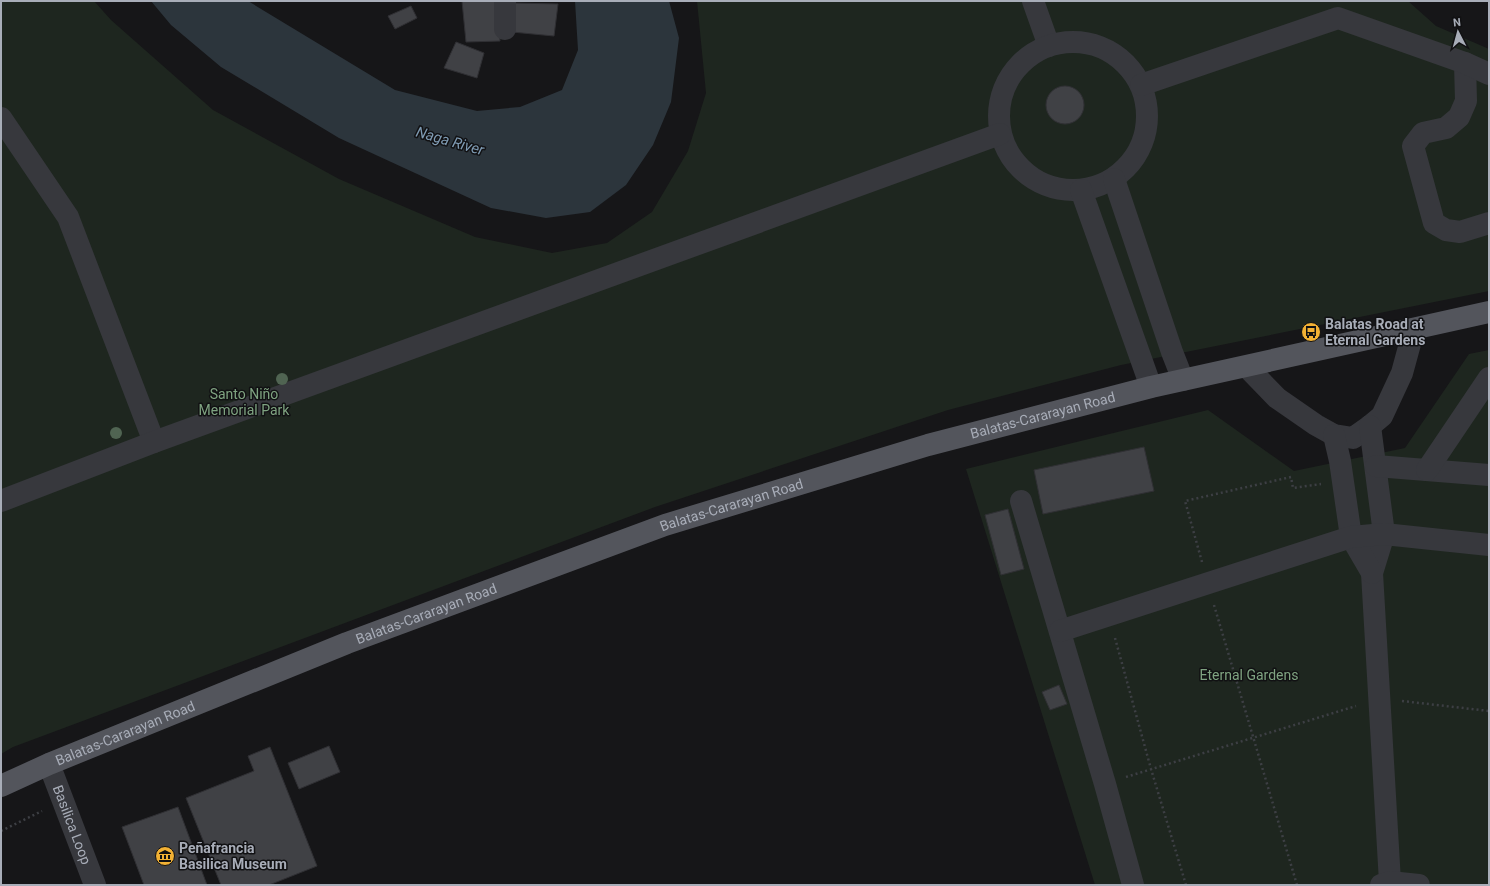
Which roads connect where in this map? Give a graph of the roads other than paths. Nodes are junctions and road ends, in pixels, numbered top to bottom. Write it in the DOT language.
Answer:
graph roads {
  1 [pos="505,1"];
  2 [pos="1033,1"];
  3 [pos="1336,10"];
  4 [pos="505,29"];
  5 [pos="1049,46"];
  6 [pos="1464,63"];
  7 [pos="1489,74"];
  8 [pos="1141,85"];
  9 [pos="1,118"];
  10 [pos="1000,134"];
  11 [pos="1114,179"];
  12 [pos="1081,190"];
  13 [pos="1489,223"];
  14 [pos="1489,312"];
  15 [pos="1414,329"];
  16 [pos="1248,367"];
  17 [pos="1489,378"];
  18 [pos="1183,380"];
  19 [pos="1151,387"];
  20 [pos="1479,407"];
  21 [pos="1370,426"];
  22 [pos="1334,435"];
  23 [pos="154,442"];
  24 [pos="1376,466"];
  25 [pos="1426,470"];
  26 [pos="1489,475"];
  27 [pos="1,501"];
  28 [pos="1021,501"];
  29 [pos="1384,534"];
  30 [pos="1351,537"];
  31 [pos="1489,545"];
  32 [pos="1372,573"];
  33 [pos="1060,631"];
  34 [pos="49,764"];
  35 [pos="1,786"];
  36 [pos="1385,884"];
  37 [pos="95,885"];
  38 [pos="1133,885"];
  39 [pos="1419,885"];
  1 -- 4 [label="street"];
  2 -- 5 [label="street"];
  3 -- 6 [label="street"];
  3 -- 8 [label="street"];
  5 -- 8 [label="street"];
  5 -- 10 [label="street"];
  6 -- 7 [label="street"];
  6 -- 13 [label="street"];
  8 -- 11 [label="street"];
  9 -- 23 [label="street"];
  10 -- 12 [label="street"];
  10 -- 23 [label="street"];
  11 -- 12 [label="street"];
  11 -- 18 [label="street"];
  12 -- 19 [label="street"];
  14 -- 15 [label="main road, Balatas-Cararayan Road"];
  15 -- 16 [label="main road, Balatas-Cararayan Road"];
  15 -- 21 [label="street"];
  16 -- 18 [label="main road, Balatas-Cararayan Road"];
  16 -- 22 [label="street"];
  17 -- 20 [label="street"];
  18 -- 19 [label="main road, Balatas-Cararayan Road"];
  19 -- 34 [label="main road, Balatas-Cararayan Road"];
  20 -- 25 [label="street"];
  21 -- 22 [label="street"];
  21 -- 24 [label="street"];
  22 -- 30 [label="street"];
  23 -- 27 [label="street"];
  24 -- 25 [label="street"];
  24 -- 29 [label="street"];
  25 -- 26 [label="street"];
  28 -- 33 [label="street"];
  29 -- 30 [label="street"];
  29 -- 31 [label="street"];
  29 -- 32 [label="street"];
  30 -- 32 [label="street"];
  30 -- 33 [label="street"];
  32 -- 36 [label="street"];
  33 -- 38 [label="street"];
  34 -- 35 [label="main road, Balatas-Cararayan Road"];
  34 -- 37 [label="street, Basilica Loop"];
  36 -- 39 [label="street"];
}
